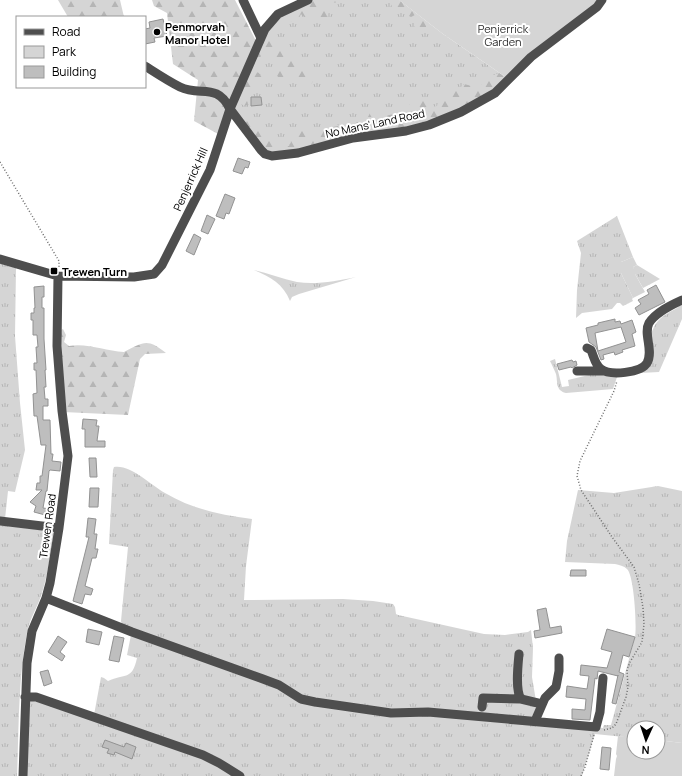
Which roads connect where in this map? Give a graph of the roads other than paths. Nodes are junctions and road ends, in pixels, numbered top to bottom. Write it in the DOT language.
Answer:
graph roads {
  1 [pos="243,0"];
  2 [pos="308,0"];
  3 [pos="602,0"];
  4 [pos="261,38"];
  5 [pos="146,67"];
  6 [pos="230,109"];
  7 [pos="0,259"];
  8 [pos="58,276"];
  9 [pos="682,300"];
  10 [pos="587,348"];
  11 [pos="578,371"];
  12 [pos="604,371"];
  13 [pos="0,521"];
  14 [pos="59,528"];
  15 [pos="46,598"];
  16 [pos="518,654"];
  17 [pos="559,658"];
  18 [pos="603,678"];
  19 [pos="25,697"];
  20 [pos="521,699"];
  21 [pos="542,704"];
  22 [pos="482,707"];
  23 [pos="534,721"];
  24 [pos="23,776"];
  25 [pos="240,776"];
  1 -- 4 [label="street"];
  2 -- 4 [label="street, Penjerrick Hill"];
  3 -- 6 [label="street, No Mans' Land Road"];
  4 -- 6 [label="street, Penjerrick Hill"];
  5 -- 6 [label="street, No Mans' Land Road"];
  6 -- 8 [label="street, Penjerrick Hill"];
  7 -- 8 [label="street"];
  8 -- 14 [label="street, Trewen Road"];
  9 -- 12 [label="street"];
  10 -- 12 [label="street"];
  11 -- 12 [label="street"];
  13 -- 14 [label="street"];
  14 -- 15 [label="street, Trewen Road"];
  15 -- 19 [label="street, Trewen Road"];
  15 -- 23 [label="street"];
  16 -- 20 [label="street"];
  17 -- 21 [label="street"];
  18 -- 23 [label="street"];
  19 -- 24 [label="street, Trewen Road"];
  19 -- 25 [label="street"];
  20 -- 21 [label="street"];
  20 -- 22 [label="street"];
  21 -- 23 [label="street"];
}
